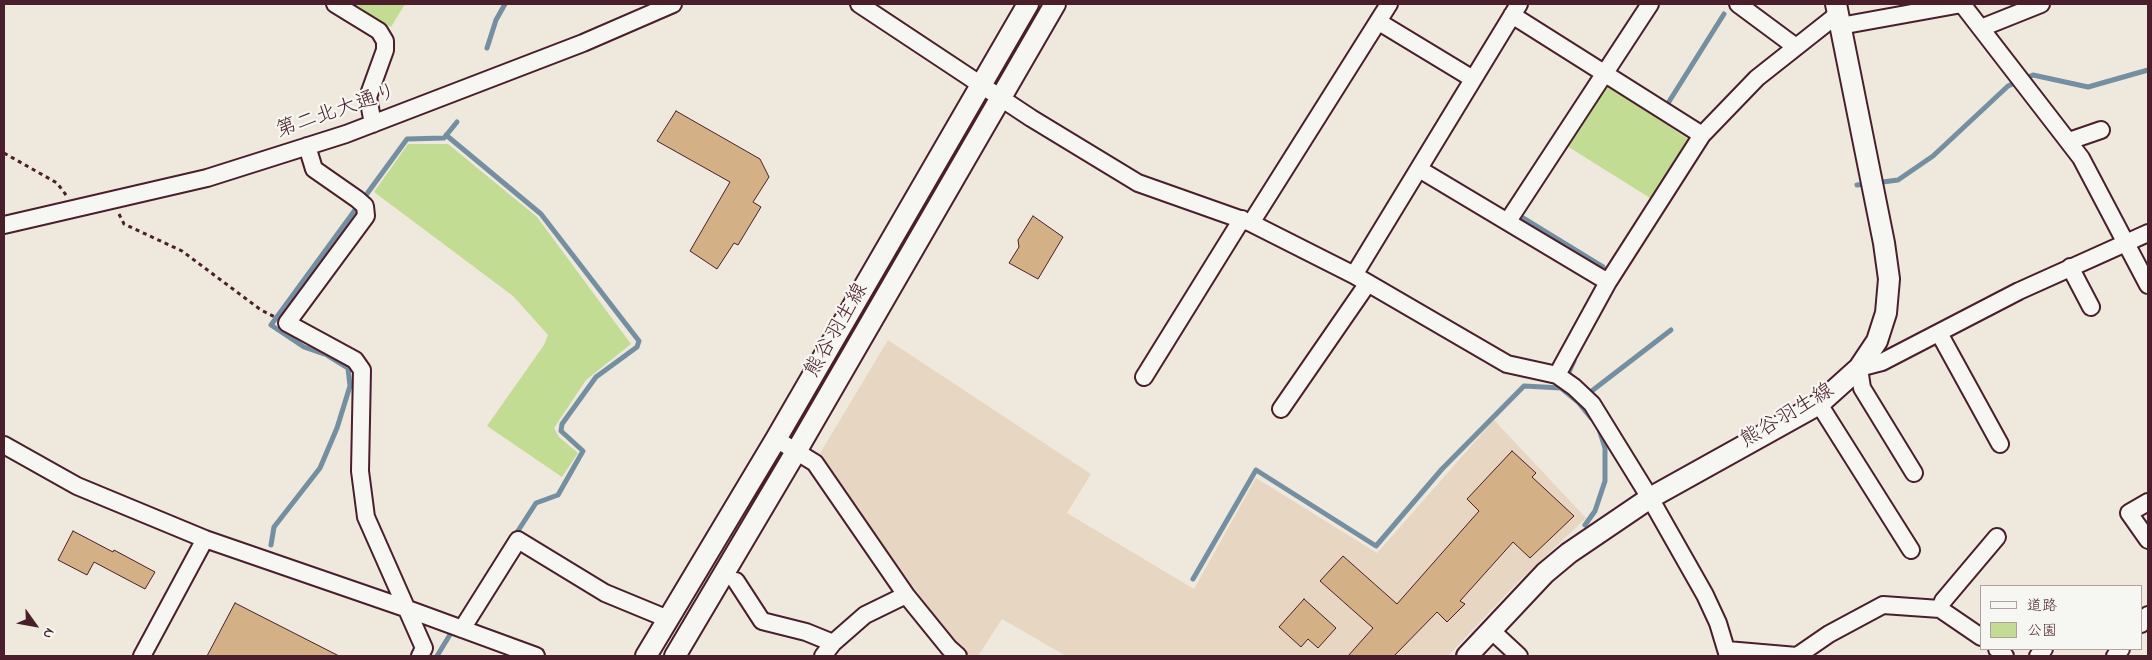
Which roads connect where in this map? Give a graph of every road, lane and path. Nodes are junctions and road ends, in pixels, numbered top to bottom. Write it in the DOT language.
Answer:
graph roads {
  1 [pos="336,4"];
  2 [pos="673,4"];
  3 [pos="858,4"];
  4 [pos="1028,4"];
  5 [pos="1055,4"];
  6 [pos="1390,4"];
  7 [pos="1650,4"];
  8 [pos="1738,4"];
  9 [pos="1962,4"];
  10 [pos="2041,4"];
  11 [pos="1515,9"];
  12 [pos="1838,14"];
  13 [pos="1380,22"];
  14 [pos="1981,28"];
  15 [pos="1796,47"];
  16 [pos="1604,73"];
  17 [pos="1473,79"];
  18 [pos="981,85"];
  19 [pos="1000,97"];
  20 [pos="373,124"];
  21 [pos="2101,130"];
  22 [pos="1702,135"];
  23 [pos="2069,141"];
  24 [pos="307,146"];
  25 [pos="4,153"];
  26 [pos="1419,169"];
  27 [pos="115,200"];
  28 [pos="70,210"];
  29 [pos="1247,221"];
  30 [pos="1508,221"];
  31 [pos="4,225"];
  32 [pos="2148,233"];
  33 [pos="2125,243"];
  34 [pos="2070,268"];
  35 [pos="1361,279"];
  36 [pos="1608,282"];
  37 [pos="2148,285"];
  38 [pos="2091,307"];
  39 [pos="267,313"];
  40 [pos="1939,332"];
  41 [pos="1859,368"];
  42 [pos="1557,376"];
  43 [pos="1144,377"];
  44 [pos="1819,404"];
  45 [pos="1281,409"];
  46 [pos="776,438"];
  47 [pos="2000,444"];
  48 [pos="4,446"];
  49 [pos="797,450"];
  50 [pos="1914,473"];
  51 [pos="1650,498"];
  52 [pos="2148,502"];
  53 [pos="1997,537"];
  54 [pos="205,539"];
  55 [pos="2148,540"];
  56 [pos="1911,550"];
  57 [pos="736,581"];
  58 [pos="906,595"];
  59 [pos="405,608"];
  60 [pos="1940,609"];
  61 [pos="668,619"];
  62 [pos="462,629"];
  63 [pos="1491,630"];
  64 [pos="1980,637"];
  65 [pos="833,643"];
  66 [pos="1727,653"];
  67 [pos="142,656"];
  68 [pos="420,656"];
  69 [pos="536,656"];
  70 [pos="646,656"];
  71 [pos="674,656"];
  72 [pos="823,656"];
  73 [pos="958,656"];
  74 [pos="1467,656"];
  75 [pos="1519,656"];
  1 -- 20 [label="street"];
  2 -- 20 [label="street, 第二北大通り"];
  3 -- 18 [label="street"];
  4 -- 18 [label="main road, 熊谷羽生線"];
  5 -- 19 [label="main road, 熊谷羽生線"];
  6 -- 13 [label="street"];
  7 -- 16 [label="street"];
  8 -- 15 [label="street"];
  9 -- 12 [label="street"];
  9 -- 14 [label="street"];
  10 -- 14 [label="street"];
  11 -- 16 [label="street"];
  11 -- 17 [label="street"];
  12 -- 15 [label="street"];
  12 -- 41 [label="main road, 熊谷羽生線"];
  13 -- 17 [label="street"];
  13 -- 29 [label="street"];
  14 -- 23 [label="street"];
  15 -- 22 [label="street"];
  16 -- 22 [label="street"];
  16 -- 30 [label="street"];
  17 -- 26 [label="street"];
  18 -- 19 [label="street"];
  18 -- 46 [label="main road, 熊谷羽生線"];
  19 -- 29 [label="street"];
  19 -- 49 [label="main road, 熊谷羽生線"];
  20 -- 24 [label="street, 第二北大通り"];
  21 -- 23 [label="street"];
  22 -- 36 [label="street"];
  23 -- 33 [label="street"];
  24 -- 27 [label="street, 第二北大通り"];
  24 -- 59 [label="street"];
  25 -- 28 [label="path"];
  26 -- 30 [label="street"];
  26 -- 35 [label="street"];
  27 -- 28 [label="street, 第二北大通り"];
  27 -- 39 [label="path"];
  28 -- 31 [label="street, 第二北大通り"];
  29 -- 35 [label="street"];
  29 -- 43 [label="street"];
  30 -- 36 [label="street"];
  32 -- 33 [label="street"];
  33 -- 34 [label="street"];
  33 -- 37 [label="street"];
  34 -- 38 [label="street"];
  34 -- 40 [label="street"];
  35 -- 42 [label="street"];
  35 -- 45 [label="street"];
  36 -- 42 [label="street"];
  40 -- 41 [label="street"];
  40 -- 47 [label="street"];
  41 -- 44 [label="main road, 熊谷羽生線"];
  41 -- 50 [label="street"];
  42 -- 51 [label="street"];
  44 -- 51 [label="main road, 熊谷羽生線"];
  44 -- 56 [label="street"];
  46 -- 49 [label="street"];
  46 -- 61 [label="main road, 熊谷羽生線"];
  48 -- 54 [label="street"];
  49 -- 58 [label="street"];
  49 -- 71 [label="main road, 熊谷羽生線"];
  51 -- 63 [label="main road, 熊谷羽生線"];
  51 -- 66 [label="street"];
  52 -- 55 [label="street"];
  53 -- 60 [label="street"];
  54 -- 59 [label="street"];
  54 -- 67 [label="street"];
  57 -- 65 [label="street"];
  58 -- 65 [label="street"];
  58 -- 73 [label="street"];
  59 -- 62 [label="street"];
  59 -- 68 [label="street"];
  60 -- 64 [label="street"];
  60 -- 66 [label="street"];
  61 -- 62 [label="street"];
  61 -- 70 [label="main road, 熊谷羽生線"];
  62 -- 69 [label="street"];
  63 -- 74 [label="main road, 熊谷羽生線"];
  63 -- 75 [label="street"];
  65 -- 72 [label="street"];
}
